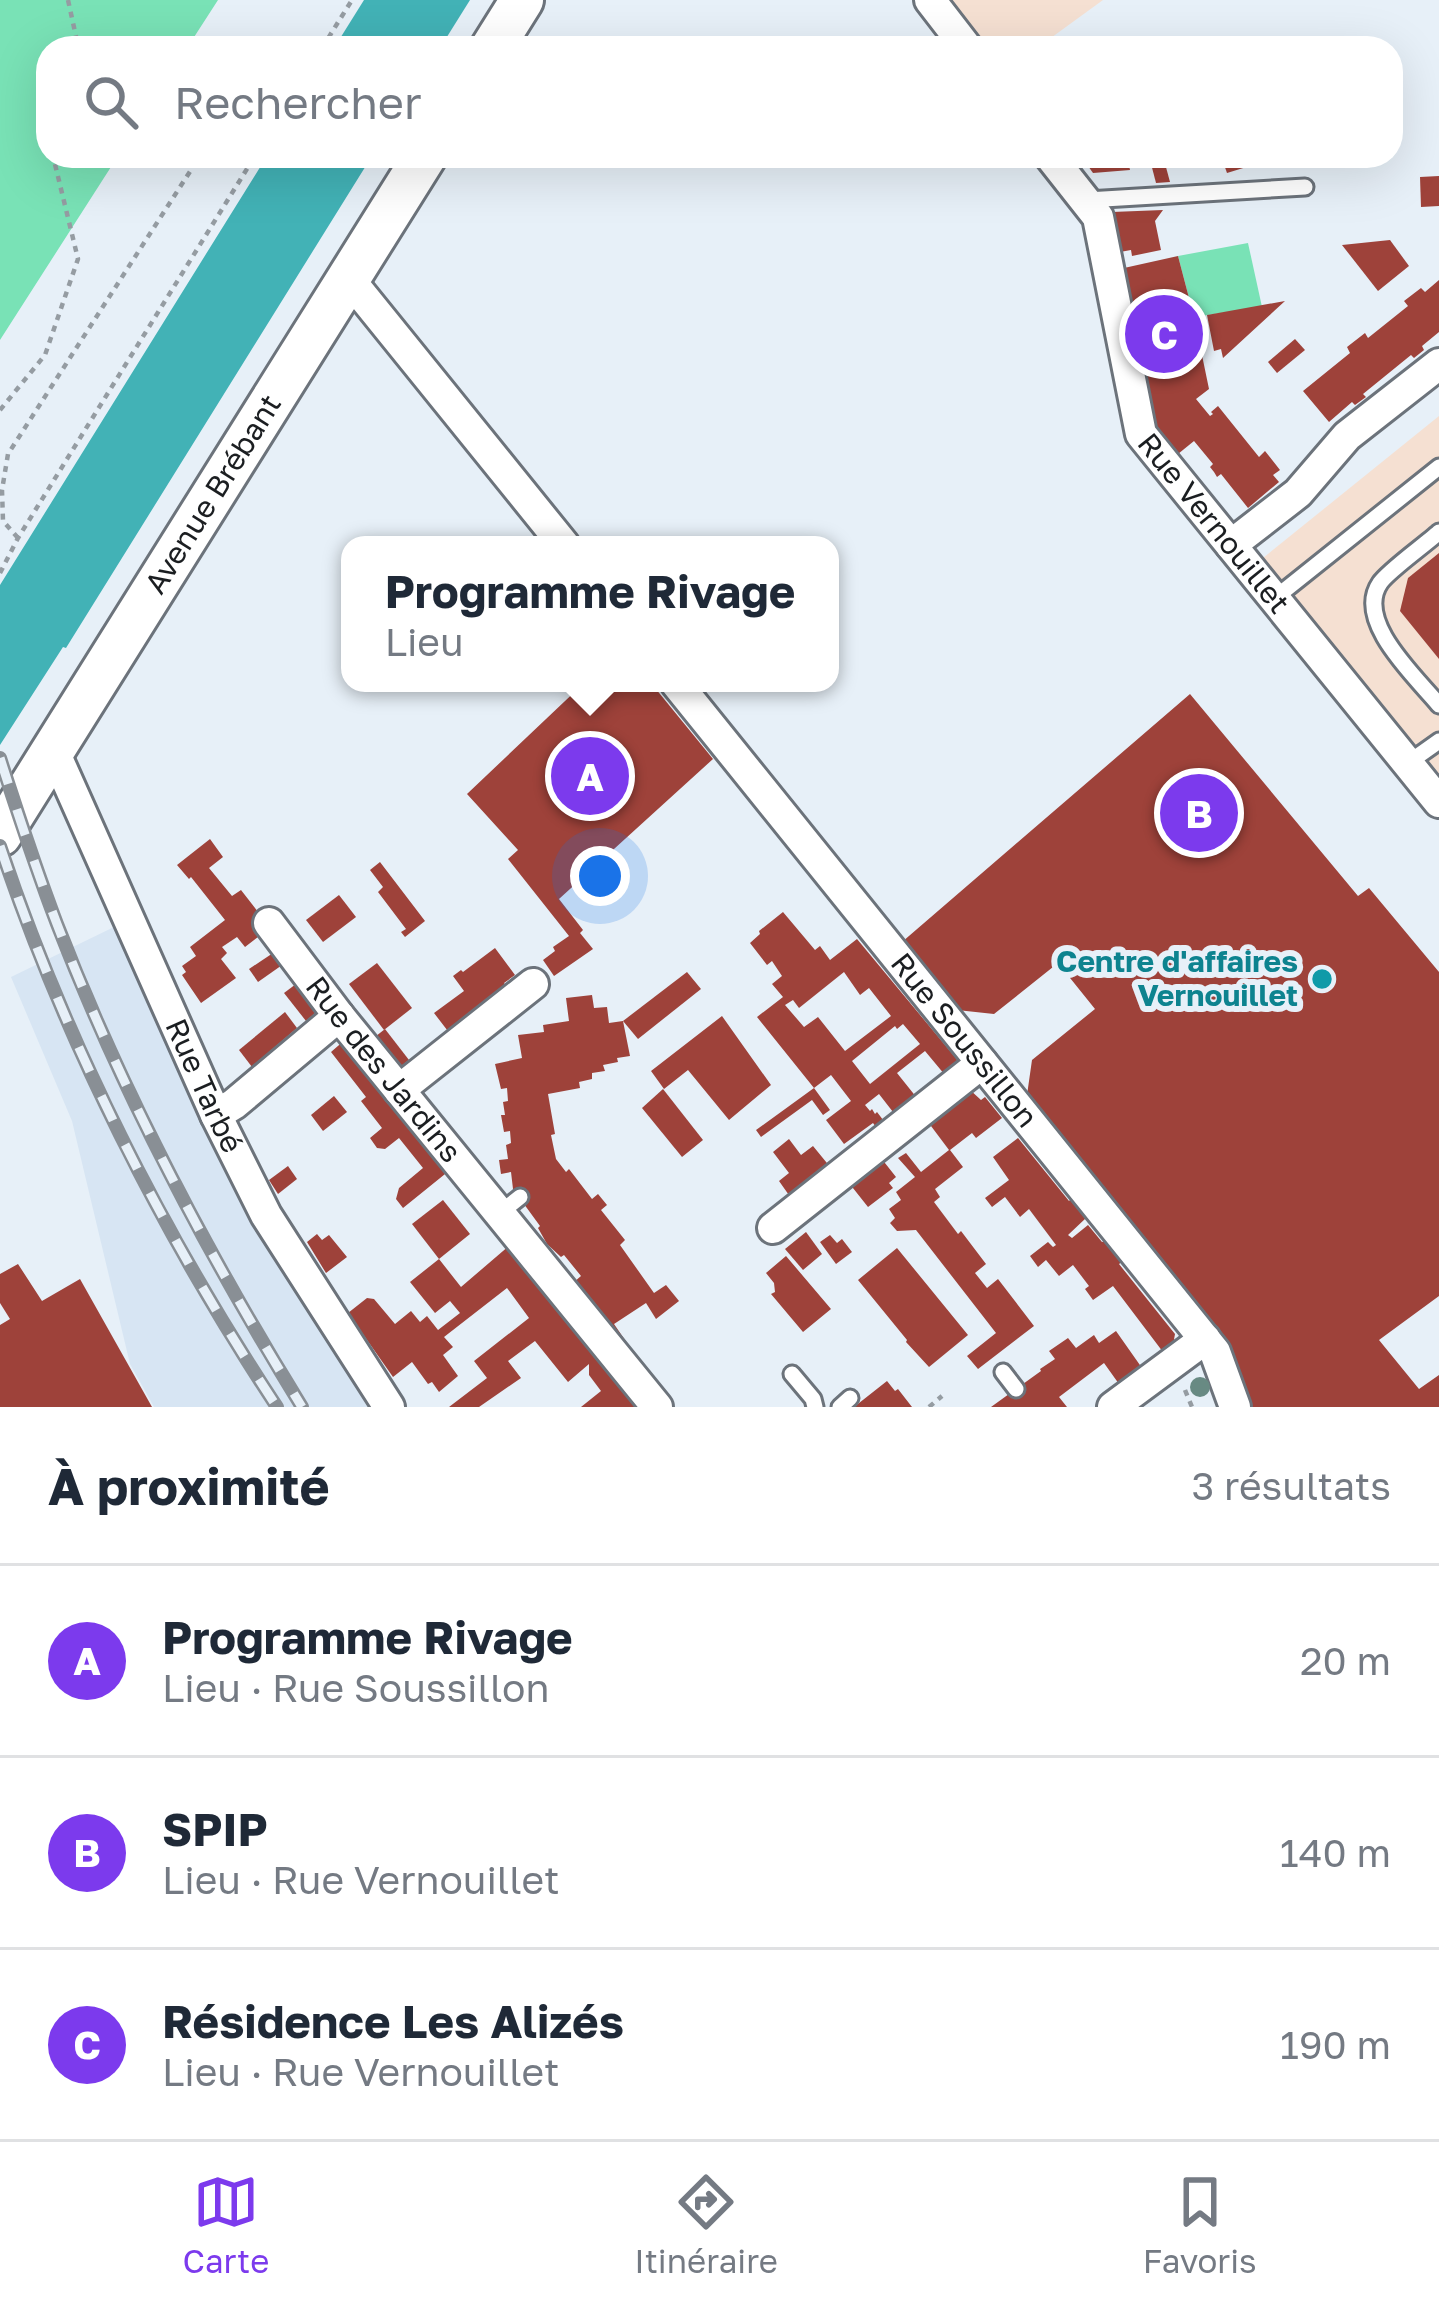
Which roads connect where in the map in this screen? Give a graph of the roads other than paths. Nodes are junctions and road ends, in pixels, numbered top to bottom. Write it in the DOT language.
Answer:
graph roads {
  1 [pos="522,0"];
  2 [pos="930,0"];
  3 [pos="500,36"];
  4 [pos="958,36"];
  5 [pos="418,168"];
  6 [pos="1059,168"];
  7 [pos="1305,187"];
  8 [pos="1084,200"];
  9 [pos="349,279"];
  10 [pos="1439,364"];
  11 [pos="1439,467"];
  12 [pos="1439,532"];
  13 [pos="557,536"];
  14 [pos="1232,545"];
  15 [pos="1275,598"];
  16 [pos="683,692"];
  17 [pos="1439,705"];
  18 [pos="1439,741"];
  19 [pos="53,749"];
  20 [pos="1408,763"];
  21 [pos="1439,802"];
  22 [pos="0,835"];
  23 [pos="269,923"];
  24 [pos="533,984"];
  25 [pos="339,1016"];
  26 [pos="982,1063"];
  27 [pos="400,1090"];
  28 [pos="216,1115"];
  29 [pos="773,1228"];
  30 [pos="1205,1339"];
  31 [pos="1003,1372"];
  32 [pos="792,1374"];
  33 [pos="1016,1388"];
  34 [pos="389,1407"];
  35 [pos="657,1407"];
  36 [pos="815,1407"];
  37 [pos="1112,1407"];
  38 [pos="1235,1407"];
  1 -- 3 [label="main road"];
  2 -- 4 [label="street"];
  5 -- 9 [label="main road, Avenue Brébant"];
  6 -- 8 [label="street, Rue Vernouillet"];
  7 -- 8 [label="lane"];
  8 -- 14 [label="street, Rue Vernouillet"];
  9 -- 13 [label="street"];
  9 -- 19 [label="main road, Avenue Brébant"];
  10 -- 14 [label="street"];
  11 -- 15 [label="lane"];
  12 -- 17 [label="lane"];
  14 -- 15 [label="street, Rue Vernouillet"];
  15 -- 20 [label="street, Rue Vernouillet"];
  16 -- 26 [label="street, Rue Soussillon"];
  18 -- 20 [label="lane"];
  19 -- 22 [label="main road, Avenue Brébant"];
  19 -- 28 [label="street, Rue Tarbé"];
  20 -- 21 [label="street, Rue Vernouillet"];
  23 -- 25 [label="street, Rue des Jardins"];
  24 -- 27 [label="street"];
  25 -- 27 [label="street, Rue des Jardins"];
  25 -- 28 [label="street"];
  26 -- 29 [label="street"];
  26 -- 30 [label="street, Rue Soussillon"];
  27 -- 35 [label="street, Rue des Jardins"];
  28 -- 34 [label="street, Rue Tarbé"];
  30 -- 37 [label="street"];
  30 -- 38 [label="street, Rue Soussillon"];
  31 -- 33 [label="lane"];
  32 -- 36 [label="lane"];
}
